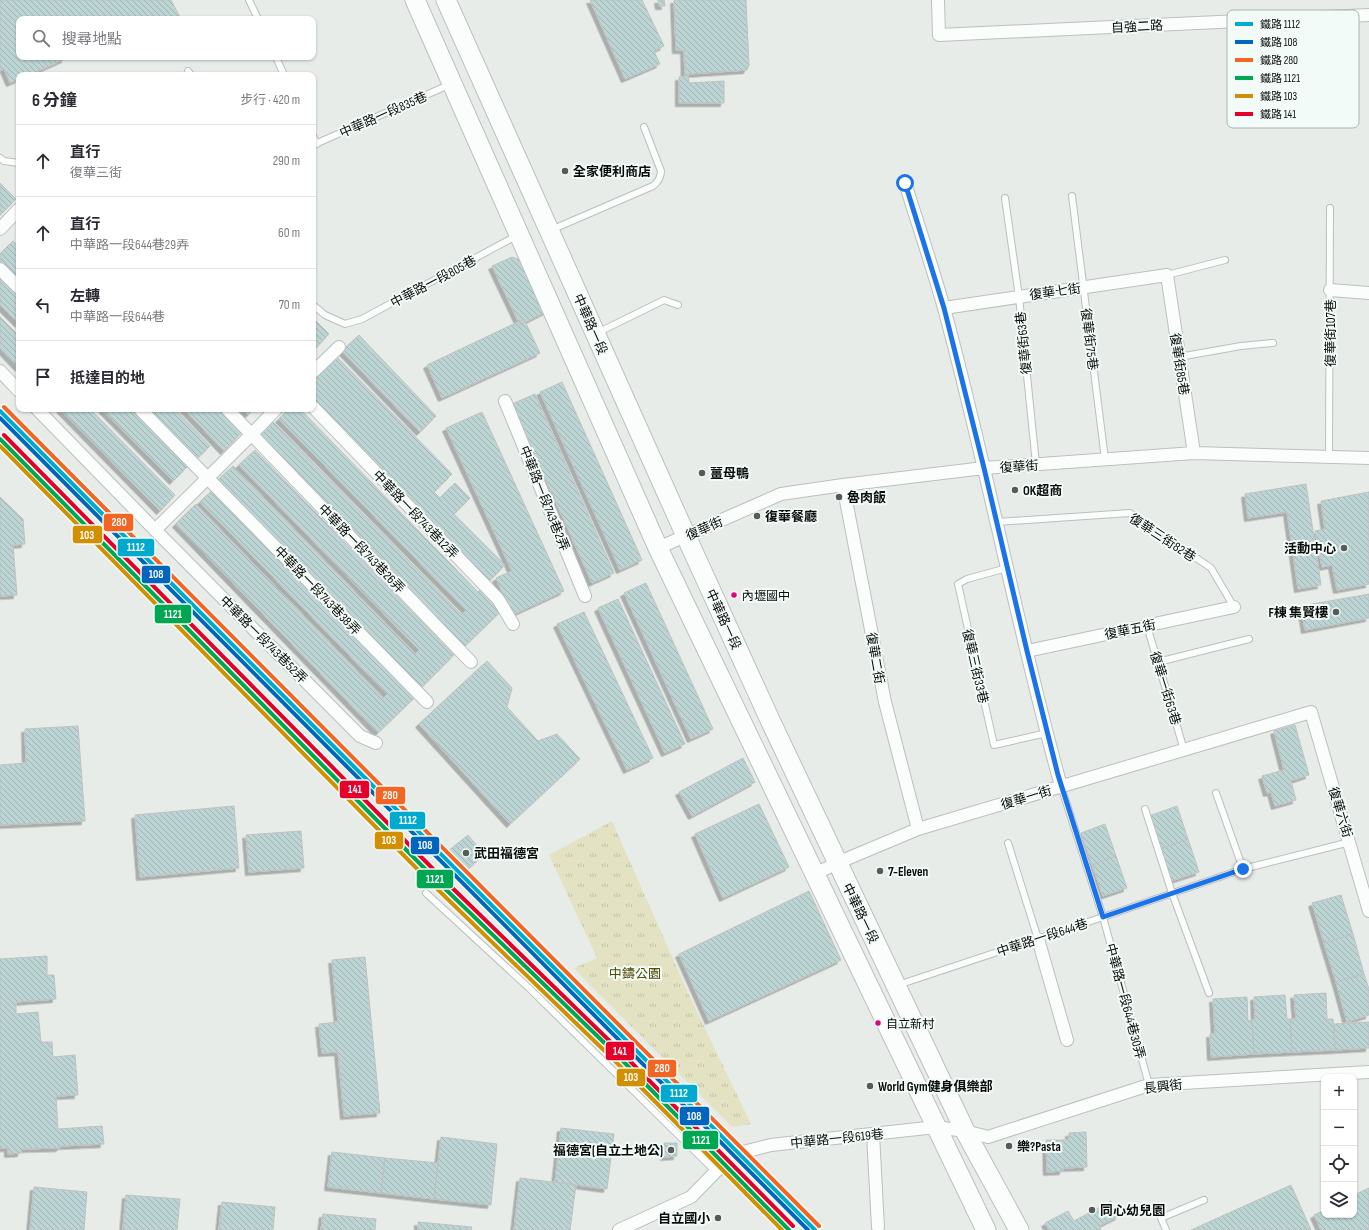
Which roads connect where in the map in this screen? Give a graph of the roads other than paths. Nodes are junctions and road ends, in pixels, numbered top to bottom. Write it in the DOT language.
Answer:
graph roads {
  1 [pos="249,0"];
  2 [pos="415,0"];
  3 [pos="446,0"];
  4 [pos="938,0"];
  5 [pos="1359,15"];
  6 [pos="1369,15"];
  7 [pos="257,16"];
  8 [pos="1227,22"];
  9 [pos="277,60"];
  10 [pos="283,72"];
  11 [pos="452,83"];
  12 [pos="644,127"];
  13 [pos="316,144"];
  14 [pos="0,158"];
  15 [pos="16,163"];
  16 [pos="905,183"];
  17 [pos="1072,196"];
  18 [pos="1005,198"];
  19 [pos="1330,208"];
  20 [pos="16,212"];
  21 [pos="0,229"];
  22 [pos="549,231"];
  23 [pos="519,234"];
  24 [pos="1225,260"];
  25 [pos="0,269"];
  26 [pos="1167,275"];
  27 [pos="16,285"];
  28 [pos="1083,287"];
  29 [pos="1330,290"];
  30 [pos="1369,293"];
  31 [pos="1019,297"];
  32 [pos="678,305"];
  33 [pos="316,308"];
  34 [pos="944,308"];
  35 [pos="595,333"];
  36 [pos="1273,344"];
  37 [pos="338,347"];
  38 [pos="1179,357"];
  39 [pos="316,369"];
  40 [pos="0,371"];
  41 [pos="16,388"];
  42 [pos="505,401"];
  43 [pos="316,410"];
  44 [pos="40,412"];
  45 [pos="143,412"];
  46 [pos="230,412"];
  47 [pos="273,412"];
  48 [pos="252,434"];
  49 [pos="1194,452"];
  50 [pos="1329,457"];
  51 [pos="1369,458"];
  52 [pos="1105,459"];
  53 [pos="1036,464"];
  54 [pos="984,468"];
  55 [pos="208,478"];
  56 [pos="843,485"];
  57 [pos="996,522"];
  58 [pos="155,530"];
  59 [pos="686,536"];
  60 [pos="658,548"];
  61 [pos="1007,568"];
  62 [pos="585,596"];
  63 [pos="1234,607"];
  64 [pos="513,624"];
  65 [pos="1147,626"];
  66 [pos="1249,639"];
  67 [pos="1027,651"];
  68 [pos="471,662"];
  69 [pos="1158,662"];
  70 [pos="427,702"];
  71 [pos="1311,712"];
  72 [pos="1047,733"];
  73 [pos="376,743"];
  74 [pos="1184,750"];
  75 [pos="1061,786"];
  76 [pos="1216,793"];
  77 [pos="1145,809"];
  78 [pos="918,829"];
  79 [pos="1350,842"];
  80 [pos="1008,843"];
  81 [pos="837,863"];
  82 [pos="1243,869"];
  83 [pos="815,874"];
  84 [pos="426,893"];
  85 [pos="1172,893"];
  86 [pos="1369,911"];
  87 [pos="1103,917"];
  88 [pos="1038,939"];
  89 [pos="896,986"];
  90 [pos="1209,993"];
  91 [pos="1067,1040"];
  92 [pos="1369,1072"];
  93 [pos="1149,1085"];
  94 [pos="936,1127"];
  95 [pos="965,1132"];
  96 [pos="873,1134"];
  97 [pos="715,1171"];
  98 [pos="1204,1200"];
  99 [pos="878,1227"];
  100 [pos="619,1230"];
  101 [pos="986,1230"];
  102 [pos="1019,1230"];
  103 [pos="1166,1230"];
  1 -- 7 [label="lane"];
  2 -- 11 [label="main road, 中華路一段"];
  3 -- 22 [label="main road, 中華路一段"];
  4 -- 8 [label="street, 自強二路"];
  5 -- 6 [label="street, 自強二路"];
  9 -- 10 [label="lane"];
  11 -- 13 [label="lane, 中華路一段835巷"];
  11 -- 23 [label="main road, 中華路一段"];
  12 -- 22 [label="lane"];
  14 -- 15 [label="lane"];
  16 -- 34 [label="street"];
  17 -- 28 [label="lane, 復華街75巷"];
  18 -- 31 [label="lane, 復華街63巷"];
  19 -- 29 [label="lane, 復華街107巷"];
  20 -- 21 [label="street"];
  22 -- 35 [label="main road, 中華路一段"];
  23 -- 33 [label="lane, 中華路一段805巷"];
  23 -- 60 [label="main road, 中華路一段"];
  24 -- 26 [label="lane"];
  25 -- 27 [label="street"];
  26 -- 28 [label="street, 復華七街"];
  26 -- 38 [label="street, 復華街85巷"];
  28 -- 31 [label="street, 復華七街"];
  28 -- 52 [label="lane, 復華街75巷"];
  29 -- 30 [label="street"];
  29 -- 50 [label="lane, 復華街107巷"];
  31 -- 34 [label="street, 復華七街"];
  31 -- 53 [label="lane, 復華街63巷"];
  32 -- 35 [label="lane"];
  34 -- 54 [label="street"];
  35 -- 59 [label="main road, 中華路一段"];
  36 -- 38 [label="lane"];
  37 -- 39 [label="street"];
  38 -- 49 [label="street, 復華街85巷"];
  40 -- 41 [label="street"];
  42 -- 62 [label="street, 中華路一段743巷2弄"];
  43 -- 64 [label="street, 中華路一段743巷12弄"];
  44 -- 58 [label="street, 中華路一段743巷52弄"];
  45 -- 55 [label="street, 中華路一段743巷38弄"];
  46 -- 48 [label="street, 中華路一段743巷26弄"];
  47 -- 48 [label="street"];
  48 -- 55 [label="street"];
  48 -- 68 [label="street, 中華路一段743巷26弄"];
  49 -- 50 [label="street, 復華街"];
  49 -- 52 [label="street, 復華街"];
  50 -- 51 [label="street, 復華街"];
  52 -- 53 [label="street, 復華街"];
  53 -- 54 [label="street, 復華街"];
  54 -- 56 [label="street, 復華街"];
  54 -- 57 [label="street"];
  55 -- 58 [label="street"];
  55 -- 70 [label="street, 中華路一段743巷38弄"];
  56 -- 59 [label="street, 復華街"];
  56 -- 78 [label="street, 復華二街"];
  57 -- 61 [label="street"];
  57 -- 63 [label="lane, 復華三街82巷"];
  58 -- 73 [label="street, 中華路一段743巷52弄"];
  59 -- 60 [label="street, 復華街"];
  59 -- 81 [label="main road, 中華路一段"];
  60 -- 83 [label="main road, 中華路一段"];
  61 -- 67 [label="street"];
  61 -- 72 [label="lane, 復華三街33巷"];
  63 -- 65 [label="street, 復華五街"];
  65 -- 67 [label="street, 復華五街"];
  65 -- 69 [label="lane, 復華一街63巷"];
  66 -- 69 [label="lane"];
  67 -- 72 [label="street"];
  69 -- 74 [label="lane, 復華一街63巷"];
  71 -- 74 [label="street, 復華一街"];
  71 -- 79 [label="street, 復華六街"];
  72 -- 75 [label="street"];
  74 -- 75 [label="street, 復華一街"];
  75 -- 78 [label="street, 復華一街"];
  75 -- 87 [label="lane, 中華路一段644巷30弄"];
  76 -- 82 [label="lane"];
  77 -- 85 [label="lane"];
  78 -- 81 [label="street, 復華一街"];
  79 -- 82 [label="lane, 中華路一段644巷"];
  79 -- 86 [label="street, 復華六街"];
  80 -- 88 [label="lane"];
  81 -- 83 [label="street, 復華一街"];
  81 -- 89 [label="main road, 中華路一段"];
  82 -- 85 [label="lane, 中華路一段644巷"];
  83 -- 94 [label="main road, 中華路一段"];
  84 -- 97 [label="lane"];
  85 -- 87 [label="lane, 中華路一段644巷"];
  85 -- 90 [label="lane"];
  87 -- 88 [label="lane, 中華路一段644巷"];
  87 -- 93 [label="lane, 中華路一段644巷30弄"];
  88 -- 89 [label="lane, 中華路一段644巷"];
  88 -- 91 [label="street"];
  89 -- 95 [label="main road, 中華路一段"];
  92 -- 93 [label="street, 長興街"];
  93 -- 95 [label="street, 長興街"];
  94 -- 95 [label="street, 長興街"];
  94 -- 96 [label="street, 中華路一段619巷"];
  94 -- 101 [label="main road, 中華路一段"];
  95 -- 102 [label="main road, 中華路一段"];
  96 -- 97 [label="street, 中華路一段619巷"];
  96 -- 99 [label="street"];
  97 -- 100 [label="street, 中華路一段619巷"];
  98 -- 103 [label="lane"];
}
